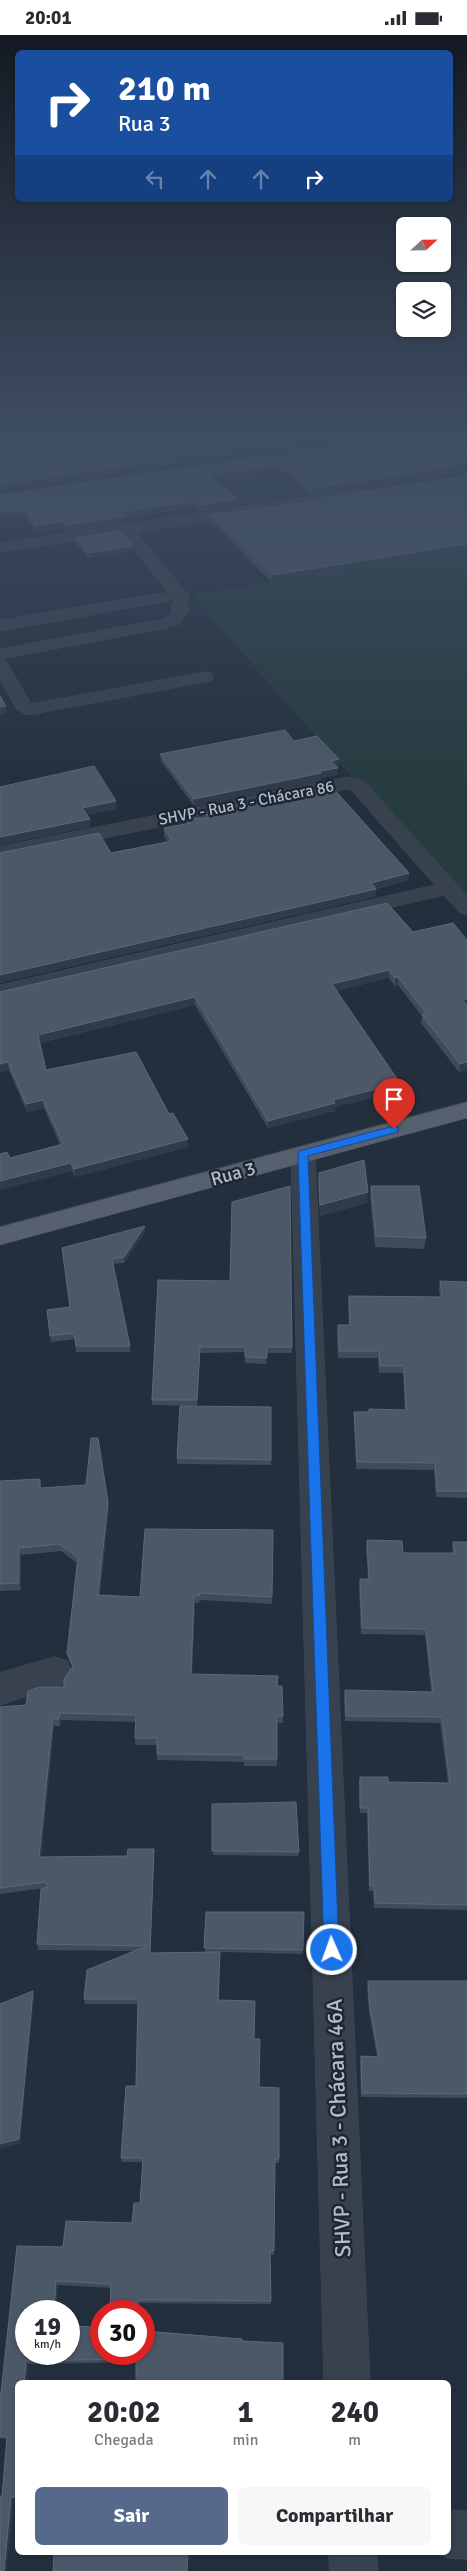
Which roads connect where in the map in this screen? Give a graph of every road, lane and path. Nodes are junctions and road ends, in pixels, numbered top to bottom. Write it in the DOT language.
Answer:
graph roads {
  1 [pos="141,556"];
  2 [pos="154,579"];
  3 [pos="163,598"];
  4 [pos="178,607"];
  5 [pos="0,626"];
  6 [pos="0,653"];
  7 [pos="0,665"];
  8 [pos="205,677"];
  9 [pos="0,853"];
  10 [pos="448,888"];
  11 [pos="467,909"];
  12 [pos="0,992"];
  13 [pos="467,1110"];
  14 [pos="303,1154"];
  15 [pos="0,1236"];
  16 [pos="55,1672"];
  17 [pos="0,1689"];
  18 [pos="347,2380"];
  19 [pos="451,2534"];
  20 [pos="467,2535"];
  21 [pos="353,2555"];
  22 [pos="354,2571"];
  1 -- 2 [label="street"];
  2 -- 3 [label="street"];
  2 -- 4 [label="street"];
  3 -- 4 [label="street"];
  3 -- 5 [label="street"];
  4 -- 6 [label="street"];
  7 -- 8 [label="street"];
  9 -- 10 [label="street, SHVP - Rua 3 - Chácara 86"];
  10 -- 11 [label="street, SHVP - Rua 3 - Chácara 86"];
  10 -- 12 [label="street"];
  13 -- 14 [label="main road, Rua 3"];
  14 -- 15 [label="main road, Rua 3"];
  14 -- 18 [label="street, SHVP - Rua 3 - Chácara 46A"];
  16 -- 17 [label="street"];
  19 -- 20 [label="street"];
  21 -- 22 [label="street"];
}
